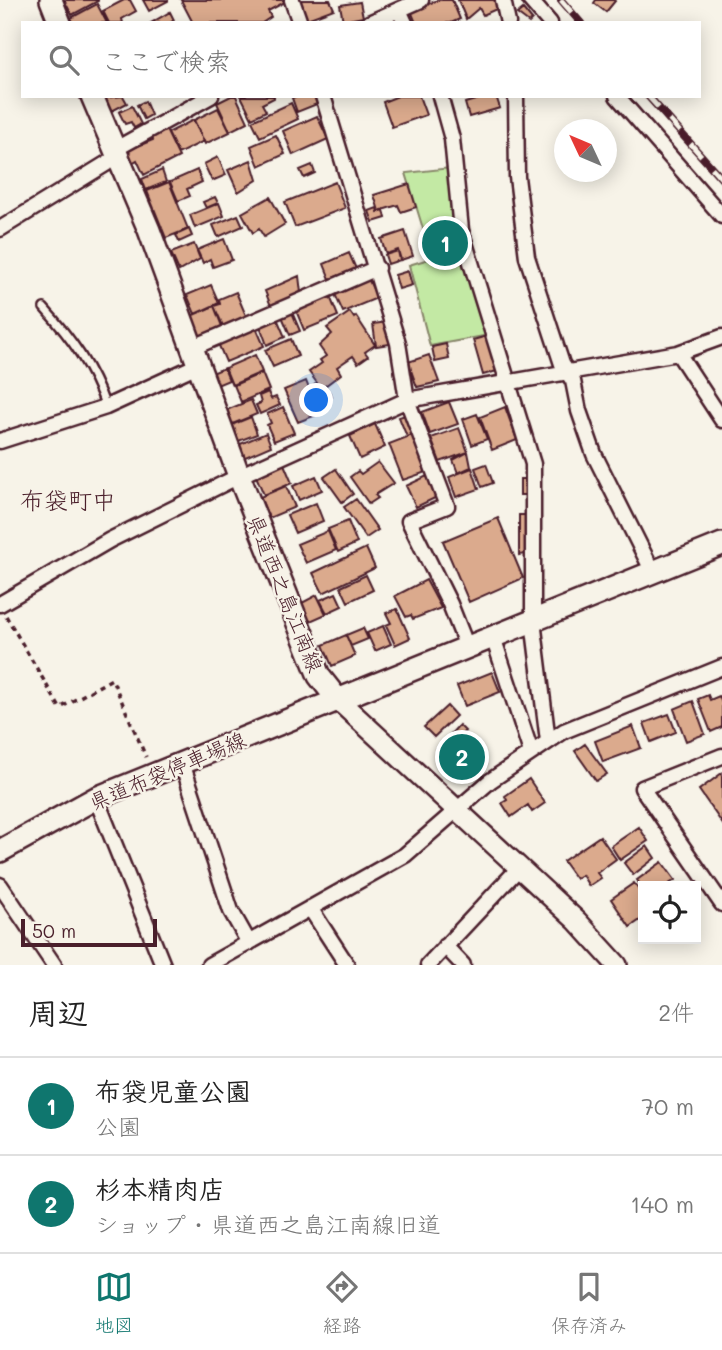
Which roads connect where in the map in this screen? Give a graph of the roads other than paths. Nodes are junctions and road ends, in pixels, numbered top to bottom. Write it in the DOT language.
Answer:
graph roads {
  1 [pos="51,0"];
  2 [pos="292,0"];
  3 [pos="421,0"];
  4 [pos="503,0"];
  5 [pos="530,0"];
  6 [pos="400,11"];
  7 [pos="59,21"];
  8 [pos="299,21"];
  9 [pos="374,21"];
  10 [pos="508,21"];
  11 [pos="548,21"];
  12 [pos="93,98"];
  13 [pos="208,98"];
  14 [pos="324,98"];
  15 [pos="441,98"];
  16 [pos="516,98"];
  17 [pos="619,98"];
  18 [pos="116,154"];
  19 [pos="722,216"];
  20 [pos="0,229"];
  21 [pos="377,268"];
  22 [pos="44,308"];
  23 [pos="722,337"];
  24 [pos="678,353"];
  25 [pos="197,356"];
  26 [pos="567,372"];
  27 [pos="506,381"];
  28 [pos="407,400"];
  29 [pos="106,407"];
  30 [pos="722,420"];
  31 [pos="0,441"];
  32 [pos="239,476"];
  33 [pos="722,544"];
  34 [pos="653,572"];
  35 [pos="0,605"];
  36 [pos="533,621"];
  37 [pos="493,636"];
  38 [pos="467,647"];
  39 [pos="722,667"];
  40 [pos="338,700"];
  41 [pos="548,741"];
  42 [pos="531,752"];
  43 [pos="722,756"];
  44 [pos="182,763"];
  45 [pos="96,798"];
  46 [pos="458,811"];
  47 [pos="0,851"];
  48 [pos="519,868"];
  49 [pos="0,885"];
  50 [pos="722,904"];
  51 [pos="310,908"];
  52 [pos="249,943"];
  53 [pos="445,946"];
  54 [pos="54,965"];
  55 [pos="163,965"];
  56 [pos="209,965"];
  57 [pos="347,965"];
  58 [pos="428,965"];
  59 [pos="463,965"];
  60 [pos="617,965"];
  1 -- 7 [label="main road"];
  2 -- 8 [label="street"];
  3 -- 6 [label="street"];
  4 -- 10 [label="street"];
  5 -- 11 [label="street"];
  6 -- 9 [label="street"];
  12 -- 18 [label="main road, 県道西之島江南線"];
  13 -- 18 [label="street"];
  14 -- 21 [label="street"];
  15 -- 27 [label="street"];
  16 -- 26 [label="street"];
  17 -- 19 [label="street"];
  18 -- 20 [label="street"];
  18 -- 25 [label="main road, 県道西之島江南線"];
  21 -- 25 [label="street"];
  21 -- 28 [label="street"];
  22 -- 29 [label="lane"];
  23 -- 24 [label="street"];
  24 -- 26 [label="street"];
  24 -- 30 [label="street"];
  25 -- 29 [label="street"];
  25 -- 32 [label="main road, 県道西之島江南線"];
  26 -- 27 [label="street"];
  26 -- 34 [label="street"];
  27 -- 28 [label="street"];
  27 -- 36 [label="street"];
  28 -- 32 [label="street"];
  28 -- 38 [label="street"];
  29 -- 31 [label="street"];
  32 -- 35 [label="street"];
  32 -- 40 [label="main road, 県道西之島江南線"];
  33 -- 34 [label="main road"];
  34 -- 36 [label="main road"];
  36 -- 37 [label="main road"];
  36 -- 41 [label="street"];
  37 -- 38 [label="main road"];
  37 -- 42 [label="street"];
  38 -- 40 [label="main road"];
  39 -- 41 [label="street"];
  40 -- 44 [label="main road, 県道布袋停車場線"];
  40 -- 46 [label="street"];
  41 -- 42 [label="street"];
  42 -- 46 [label="street"];
  43 -- 50 [label="street"];
  44 -- 45 [label="main road, 県道布袋停車場線"];
  44 -- 52 [label="street"];
  45 -- 47 [label="main road, 県道布袋停車場線"];
  45 -- 55 [label="street"];
  46 -- 48 [label="street"];
  46 -- 51 [label="street"];
  48 -- 53 [label="street"];
  48 -- 60 [label="street"];
  49 -- 54 [label="street"];
  51 -- 52 [label="street"];
  51 -- 57 [label="street"];
  52 -- 56 [label="street"];
  53 -- 58 [label="street"];
  53 -- 59 [label="street"];
}
